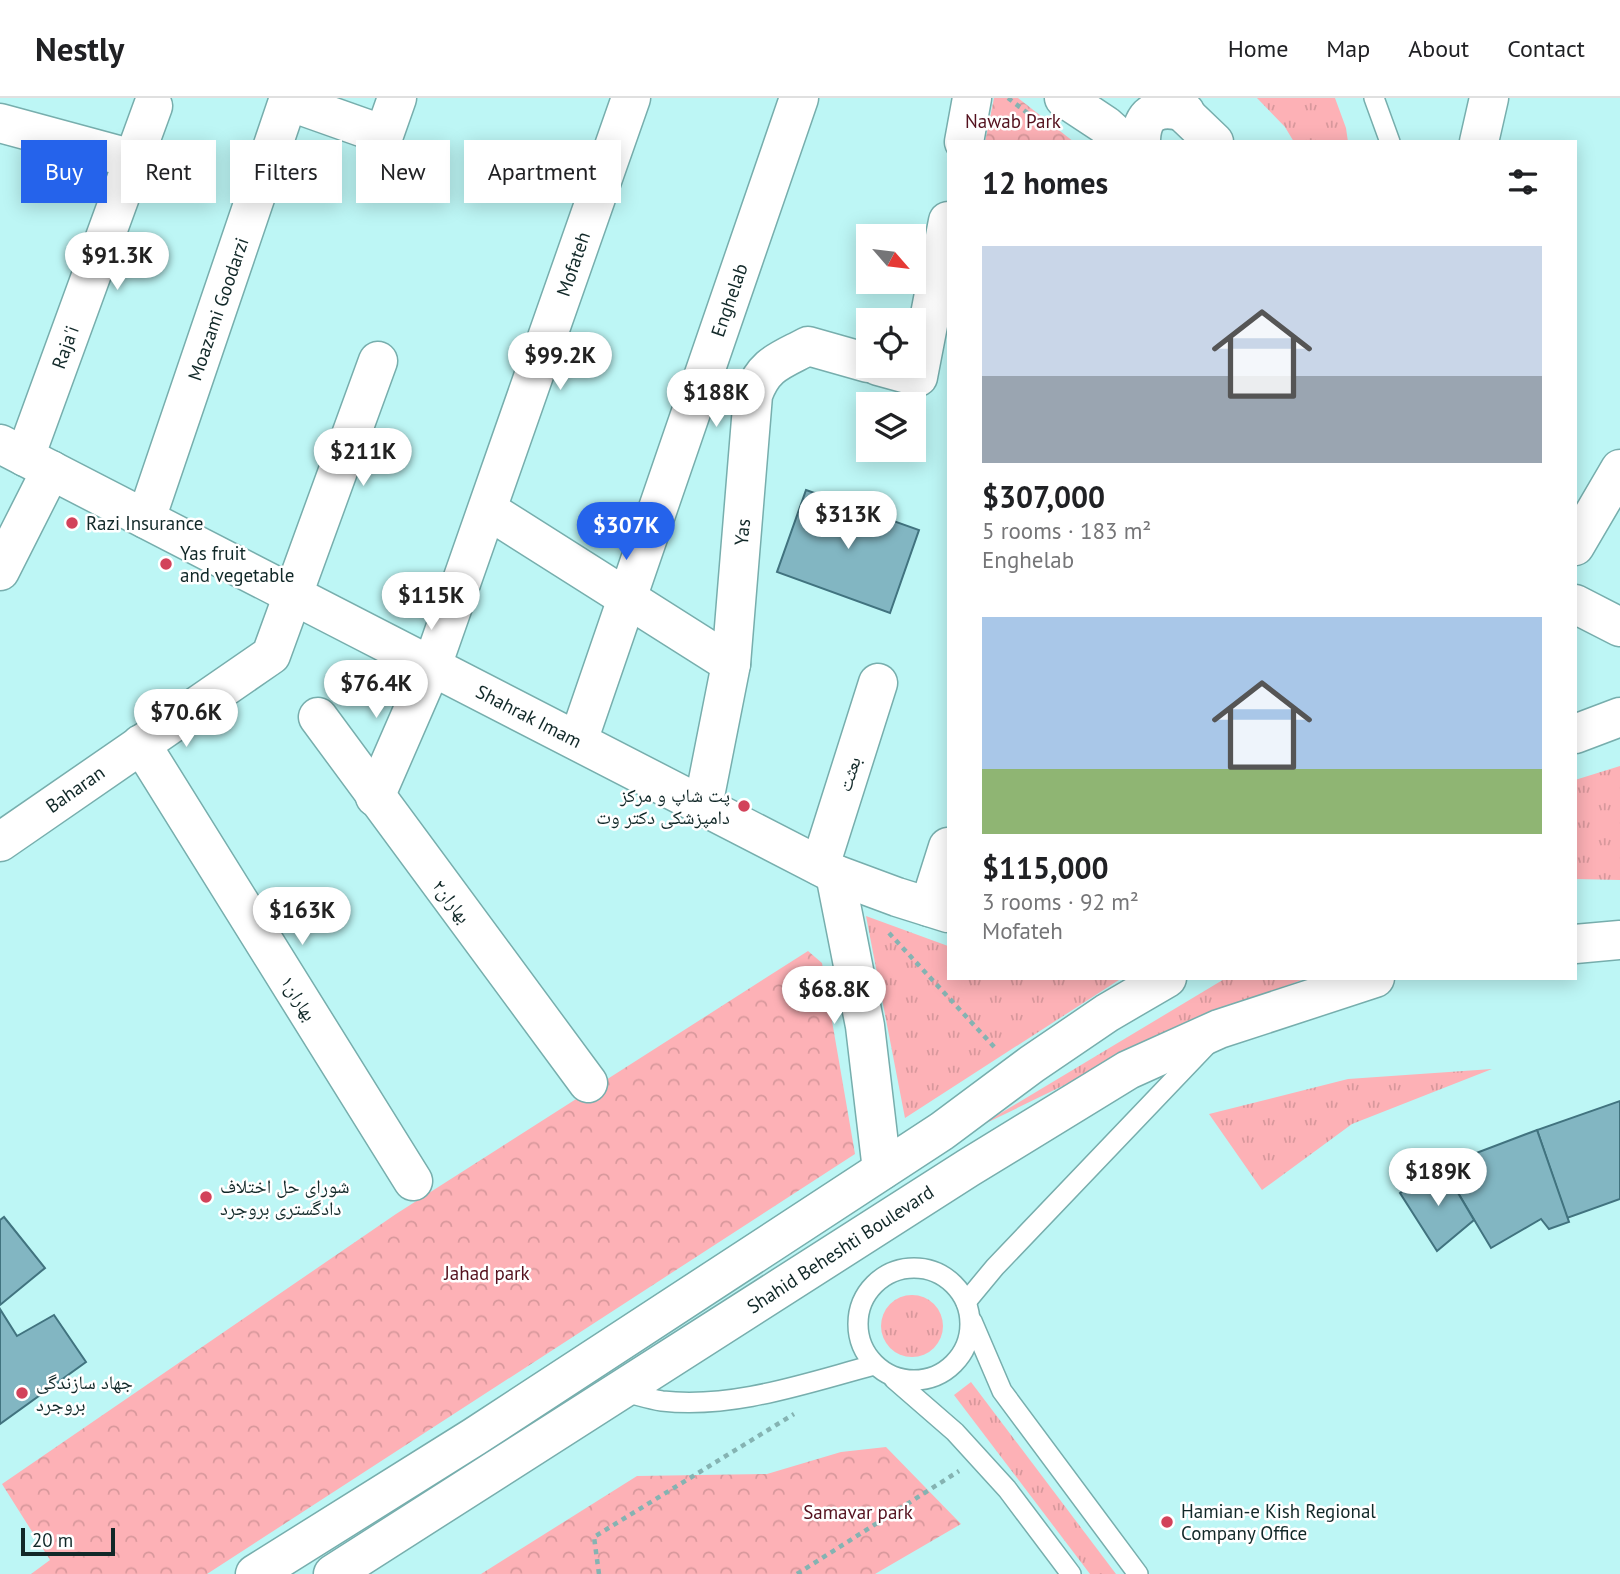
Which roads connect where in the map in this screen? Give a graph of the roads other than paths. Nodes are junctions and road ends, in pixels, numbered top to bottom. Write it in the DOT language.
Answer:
graph roads {
  1 [pos="397,98"];
  2 [pos="631,98"];
  3 [pos="799,98"];
  4 [pos="972,98"];
  5 [pos="1064,98"];
  6 [pos="1374,98"];
  7 [pos="1489,98"];
  8 [pos="288,100"];
  9 [pos="1177,105"];
  10 [pos="153,106"];
  11 [pos="0,123"];
  12 [pos="140,140"];
  13 [pos="964,140"];
  14 [pos="1122,140"];
  15 [pos="1141,140"];
  16 [pos="1212,140"];
  17 [pos="1389,140"];
  18 [pos="1479,140"];
  19 [pos="121,156"];
  20 [pos="121,192"];
  21 [pos="947,226"];
  22 [pos="926,335"];
  23 [pos="856,360"];
  24 [pos="378,361"];
  25 [pos="25,457"];
  26 [pos="1620,469"];
  27 [pos="488,510"];
  28 [pos="146,519"];
  29 [pos="1577,543"];
  30 [pos="0,571"];
  31 [pos="292,594"];
  32 [pos="627,598"];
  33 [pos="1577,605"];
  34 [pos="1620,627"];
  35 [pos="731,664"];
  36 [pos="432,666"];
  37 [pos="878,683"];
  38 [pos="318,717"];
  39 [pos="1620,717"];
  40 [pos="1577,733"];
  41 [pos="578,741"];
  42 [pos="141,744"];
  43 [pos="375,797"];
  44 [pos="703,806"];
  45 [pos="0,842"];
  46 [pos="947,854"];
  47 [pos="827,870"];
  48 [pos="939,910"];
  49 [pos="1620,940"];
  50 [pos="1577,944"];
  51 [pos="1164,980"];
  52 [pos="1369,980"];
  53 [pos="1223,1028"];
  54 [pos="588,1083"];
  55 [pos="882,1170"];
  56 [pos="413,1181"];
  57 [pos="968,1309"];
  58 [pos="883,1371"];
  59 [pos="619,1391"];
  60 [pos="255,1574"];
  61 [pos="333,1574"];
  62 [pos="1071,1574"];
  63 [pos="1138,1574"];
  1 -- 8 [label="street"];
  2 -- 27 [label="street, Mofateh"];
  3 -- 32 [label="street, Enghelab"];
  4 -- 13 [label="street"];
  5 -- 14 [label="street"];
  6 -- 17 [label="lane"];
  7 -- 18 [label="street"];
  8 -- 28 [label="street, Moazami Goodarzi"];
  9 -- 15 [label="street"];
  9 -- 16 [label="street"];
  10 -- 12 [label="street, Raja'i"];
  11 -- 19 [label="street"];
  20 -- 25 [label="street, Raja'i"];
  21 -- 22 [label="street"];
  23 -- 35 [label="street, Yas"];
  24 -- 31 [label="street, Baharan"];
  25 -- 28 [label="street, Shahrak Imam"];
  25 -- 30 [label="street, Raja'i"];
  26 -- 29 [label="street"];
  27 -- 32 [label="street"];
  27 -- 36 [label="street, Mofateh"];
  28 -- 31 [label="street, Shahrak Imam"];
  31 -- 36 [label="street, Shahrak Imam"];
  31 -- 42 [label="street, Baharan"];
  32 -- 35 [label="street"];
  32 -- 41 [label="street, Enghelab"];
  33 -- 34 [label="street"];
  35 -- 44 [label="street, Yas"];
  36 -- 41 [label="street, Shahrak Imam"];
  36 -- 43 [label="street, Mofateh"];
  37 -- 47 [label="street, بعثت"];
  38 -- 43 [label="street, بهاران۲"];
  39 -- 40 [label="street"];
  41 -- 44 [label="street, Shahrak Imam"];
  42 -- 45 [label="street, Baharan"];
  42 -- 56 [label="street, بهاران۱"];
  43 -- 54 [label="street, بهاران۲"];
  44 -- 47 [label="street, Shahrak Imam"];
  46 -- 48 [label="street"];
  47 -- 48 [label="street, Shahrak Imam"];
  47 -- 55 [label="street"];
  49 -- 50 [label="street"];
  51 -- 55 [label="street"];
  52 -- 53 [label="street, Shahid Beheshti Boulevard"];
  53 -- 57 [label="lane"];
  53 -- 59 [label="street, Shahid Beheshti Boulevard"];
  55 -- 60 [label="street"];
  57 -- 58 [label="lane"];
  57 -- 58 [label="lane"];
  57 -- 63 [label="lane"];
  58 -- 59 [label="lane"];
  58 -- 62 [label="lane"];
  59 -- 61 [label="street, Shahid Beheshti Boulevard"];
}
